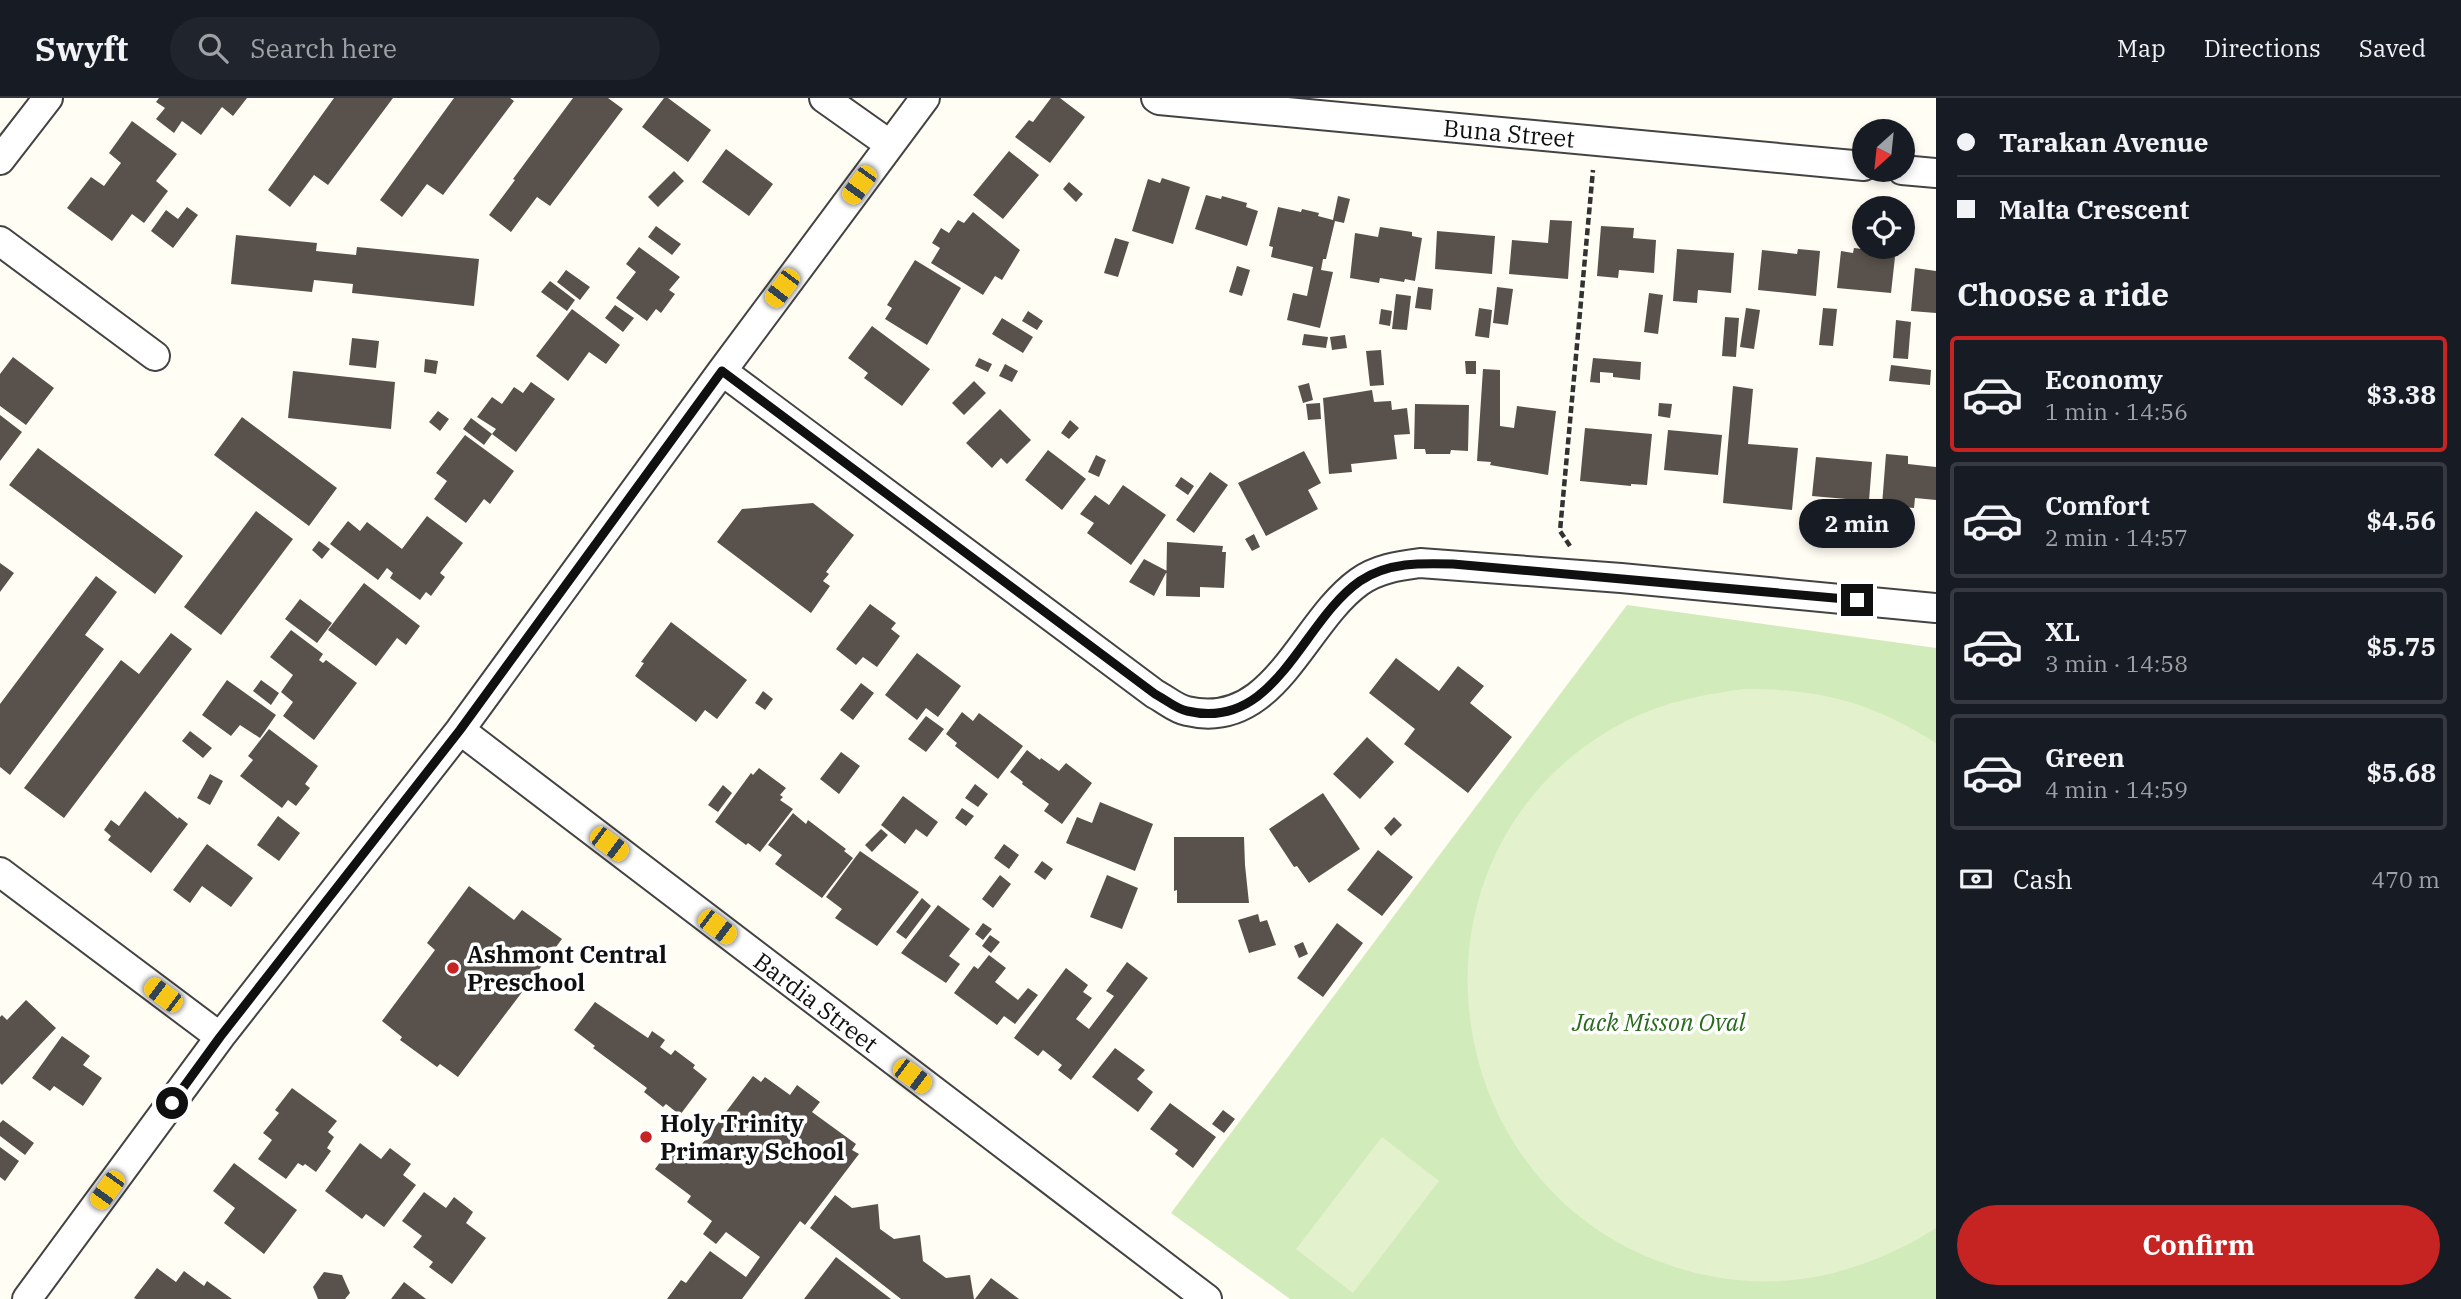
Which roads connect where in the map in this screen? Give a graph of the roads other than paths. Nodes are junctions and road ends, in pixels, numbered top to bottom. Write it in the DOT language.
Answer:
graph roads {
  1 [pos="48,98"];
  2 [pos="824,98"];
  3 [pos="925,98"];
  4 [pos="1156,98"];
  5 [pos="889,144"];
  6 [pos="0,160"];
  7 [pos="1852,165"];
  8 [pos="1915,171"];
  9 [pos="1936,173"];
  10 [pos="0,241"];
  11 [pos="155,356"];
  12 [pos="722,371"];
  13 [pos="1936,608"];
  14 [pos="460,730"];
  15 [pos="0,872"];
  16 [pos="220,1037"];
  17 [pos="27,1299"];
  18 [pos="1207,1299"];
  1 -- 6 [label="street"];
  2 -- 5 [label="street"];
  3 -- 5 [label="street"];
  4 -- 7 [label="street, Buna Street"];
  5 -- 12 [label="street"];
  8 -- 9 [label="street"];
  10 -- 11 [label="street"];
  12 -- 13 [label="street"];
  12 -- 14 [label="street"];
  14 -- 16 [label="street"];
  14 -- 18 [label="street, Bardia Street"];
  15 -- 16 [label="street"];
  16 -- 17 [label="street"];
}
